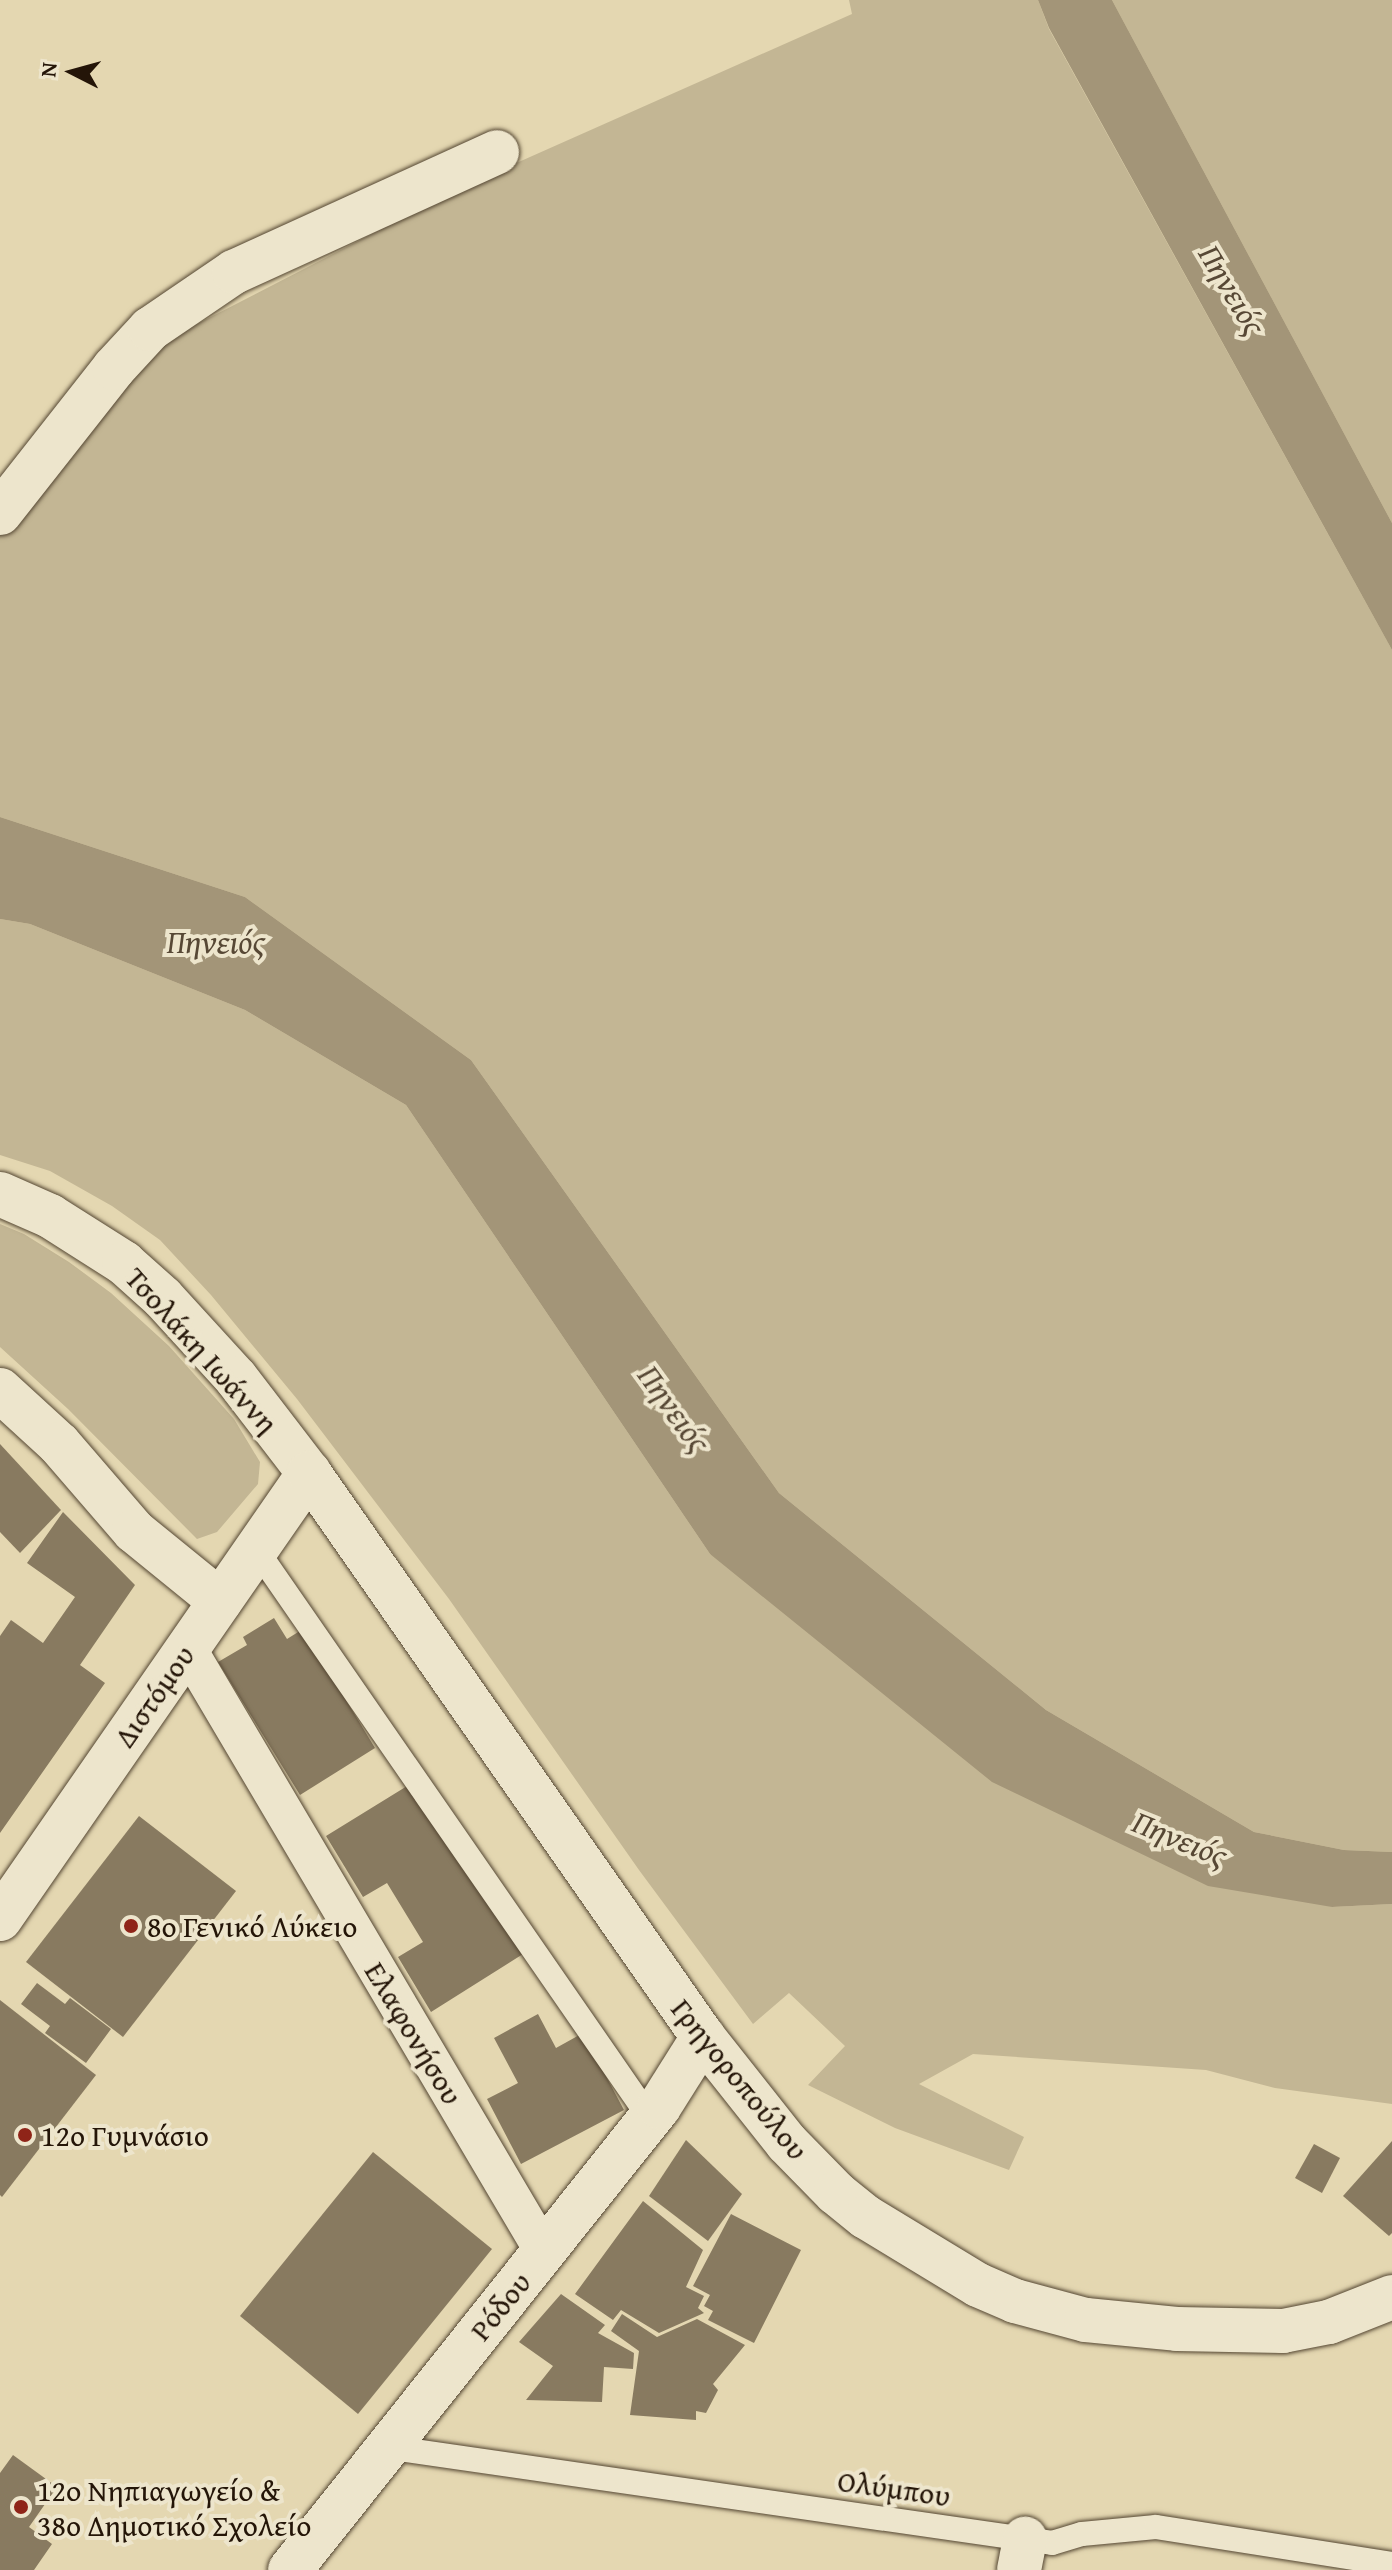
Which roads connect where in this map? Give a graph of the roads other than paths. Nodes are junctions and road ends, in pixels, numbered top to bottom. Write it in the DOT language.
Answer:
graph roads {
  1 [pos="497,152"];
  2 [pos="0,513"];
  3 [pos="0,1194"];
  4 [pos="0,1390"];
  5 [pos="309,1473"];
  6 [pos="256,1549"];
  7 [pos="220,1601"];
  8 [pos="187,1648"];
  9 [pos="0,1919"];
  10 [pos="703,2037"];
  11 [pos="649,2117"];
  12 [pos="544,2252"];
  13 [pos="1392,2297"];
  14 [pos="386,2447"];
  15 [pos="1022,2554"];
  16 [pos="1392,2564"];
  17 [pos="290,2570"];
  1 -- 2 [label="street"];
  3 -- 5 [label="street, Τσολάκη Ιωάννη"];
  4 -- 7 [label="street"];
  5 -- 6 [label="street, Διστόμου"];
  5 -- 10 [label="street, Γρηγοροπούλου"];
  6 -- 7 [label="street, Διστόμου"];
  6 -- 11 [label="lane"];
  7 -- 8 [label="street, Διστόμου"];
  8 -- 9 [label="street, Διστόμου"];
  8 -- 12 [label="street, Ελαφονήσου"];
  10 -- 11 [label="street, Ρόδου"];
  10 -- 13 [label="street, Γρηγοροπούλου"];
  11 -- 12 [label="street, Ρόδου"];
  12 -- 14 [label="street, Ρόδου"];
  14 -- 15 [label="lane, Ολύμπου"];
  14 -- 17 [label="street, Ρόδου"];
  15 -- 16 [label="lane, Ολύμπου"];
}
